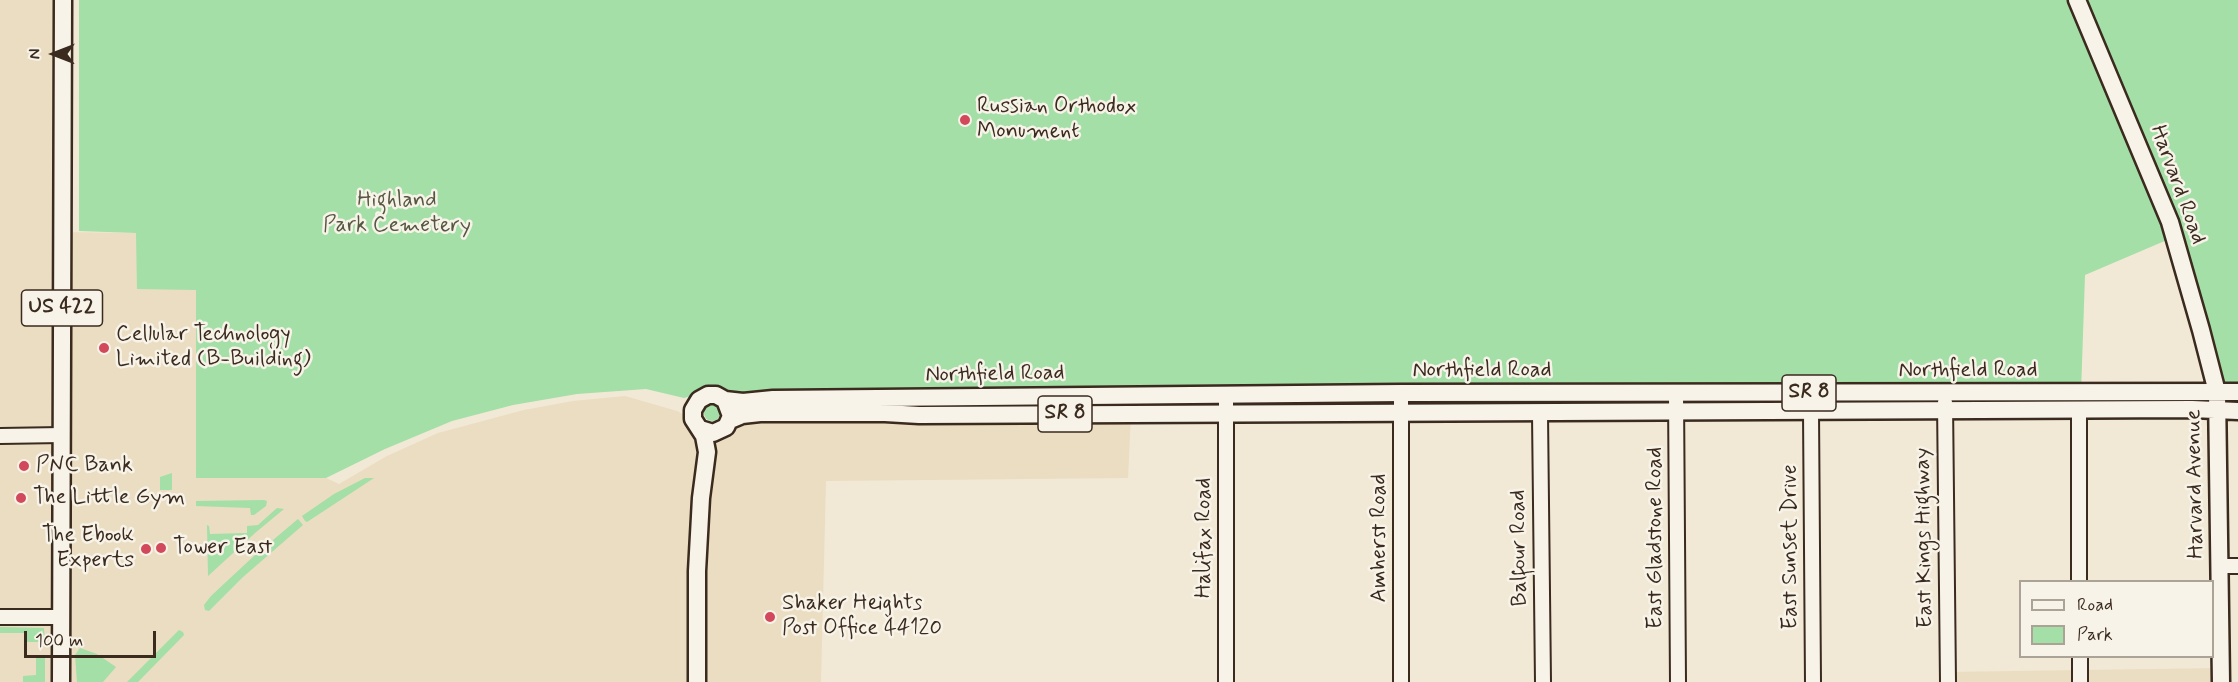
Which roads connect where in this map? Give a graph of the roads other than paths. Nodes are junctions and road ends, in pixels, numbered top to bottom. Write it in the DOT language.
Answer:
graph roads {
  1 [pos="63,0"];
  2 [pos="2077,0"];
  3 [pos="2217,392"];
  4 [pos="2238,392"];
  5 [pos="1401,393"];
  6 [pos="1944,393"];
  7 [pos="1226,394"];
  8 [pos="1676,394"];
  9 [pos="725,400"];
  10 [pos="2079,410"];
  11 [pos="1945,411"];
  12 [pos="2218,411"];
  13 [pos="2238,411"];
  14 [pos="1676,412"];
  15 [pos="1810,412"];
  16 [pos="1401,413"];
  17 [pos="1226,414"];
  18 [pos="1540,414"];
  19 [pos="726,425"];
  20 [pos="700,429"];
  21 [pos="62,435"];
  22 [pos="0,436"];
  23 [pos="699,541"];
  24 [pos="2220,566"];
  25 [pos="2238,566"];
  26 [pos="2079,580"];
  27 [pos="60,616"];
  28 [pos="0,617"];
  29 [pos="2080,658"];
  30 [pos="61,682"];
  31 [pos="697,682"];
  32 [pos="1226,682"];
  33 [pos="1401,682"];
  34 [pos="1543,682"];
  35 [pos="1678,682"];
  36 [pos="1813,682"];
  37 [pos="1948,682"];
  38 [pos="2080,682"];
  39 [pos="2220,682"];
  1 -- 21 [label="main road, US 422"];
  2 -- 3 [label="main road, Harvard Road"];
  3 -- 4 [label="main road, Northfield Road / SR 8"];
  3 -- 6 [label="main road, Northfield Road / SR 8"];
  3 -- 12 [label="main road, Harvard Avenue"];
  5 -- 7 [label="main road, Northfield Road / SR 8"];
  5 -- 8 [label="main road, Northfield Road / SR 8"];
  5 -- 16 [label="street, Amherst Road"];
  6 -- 8 [label="main road, Northfield Road / SR 8"];
  6 -- 11 [label="street, East Kings Highway"];
  7 -- 9 [label="main road, Northfield Road / SR 8"];
  7 -- 17 [label="street, Halifax Road"];
  8 -- 14 [label="street, East Gladstone Road"];
  9 -- 19 [label="main road"];
  9 -- 20 [label="main road, SR 8"];
  10 -- 11 [label="main road, Northfield Road / SR 8"];
  10 -- 12 [label="main road, Northfield Road / SR 8"];
  10 -- 26 [label="street"];
  11 -- 15 [label="main road, Northfield Road / SR 8"];
  11 -- 37 [label="street, East Kings Highway"];
  12 -- 13 [label="main road, Northfield Road / SR 8"];
  12 -- 24 [label="main road, Harvard Avenue"];
  14 -- 15 [label="main road, Northfield Road / SR 8"];
  14 -- 18 [label="main road, Northfield Road / SR 8"];
  14 -- 35 [label="street, East Gladstone Road"];
  15 -- 36 [label="street, East Sunset Drive"];
  16 -- 17 [label="main road, Northfield Road / SR 8"];
  16 -- 18 [label="main road, Northfield Road / SR 8"];
  16 -- 33 [label="street, Amherst Road"];
  17 -- 19 [label="main road, Northfield Road / SR 8"];
  17 -- 32 [label="street, Halifax Road"];
  18 -- 34 [label="street, Balfour Road"];
  19 -- 20 [label="main road"];
  19 -- 23 [label="main road, SR 8"];
  20 -- 23 [label="main road, SR 8"];
  21 -- 22 [label="street"];
  21 -- 27 [label="main road, US 422"];
  23 -- 31 [label="main road, SR 8"];
  24 -- 25 [label="street"];
  24 -- 39 [label="main road, Harvard Avenue"];
  27 -- 28 [label="street"];
  27 -- 30 [label="main road, US 422"];
  29 -- 38 [label="street"];
}
